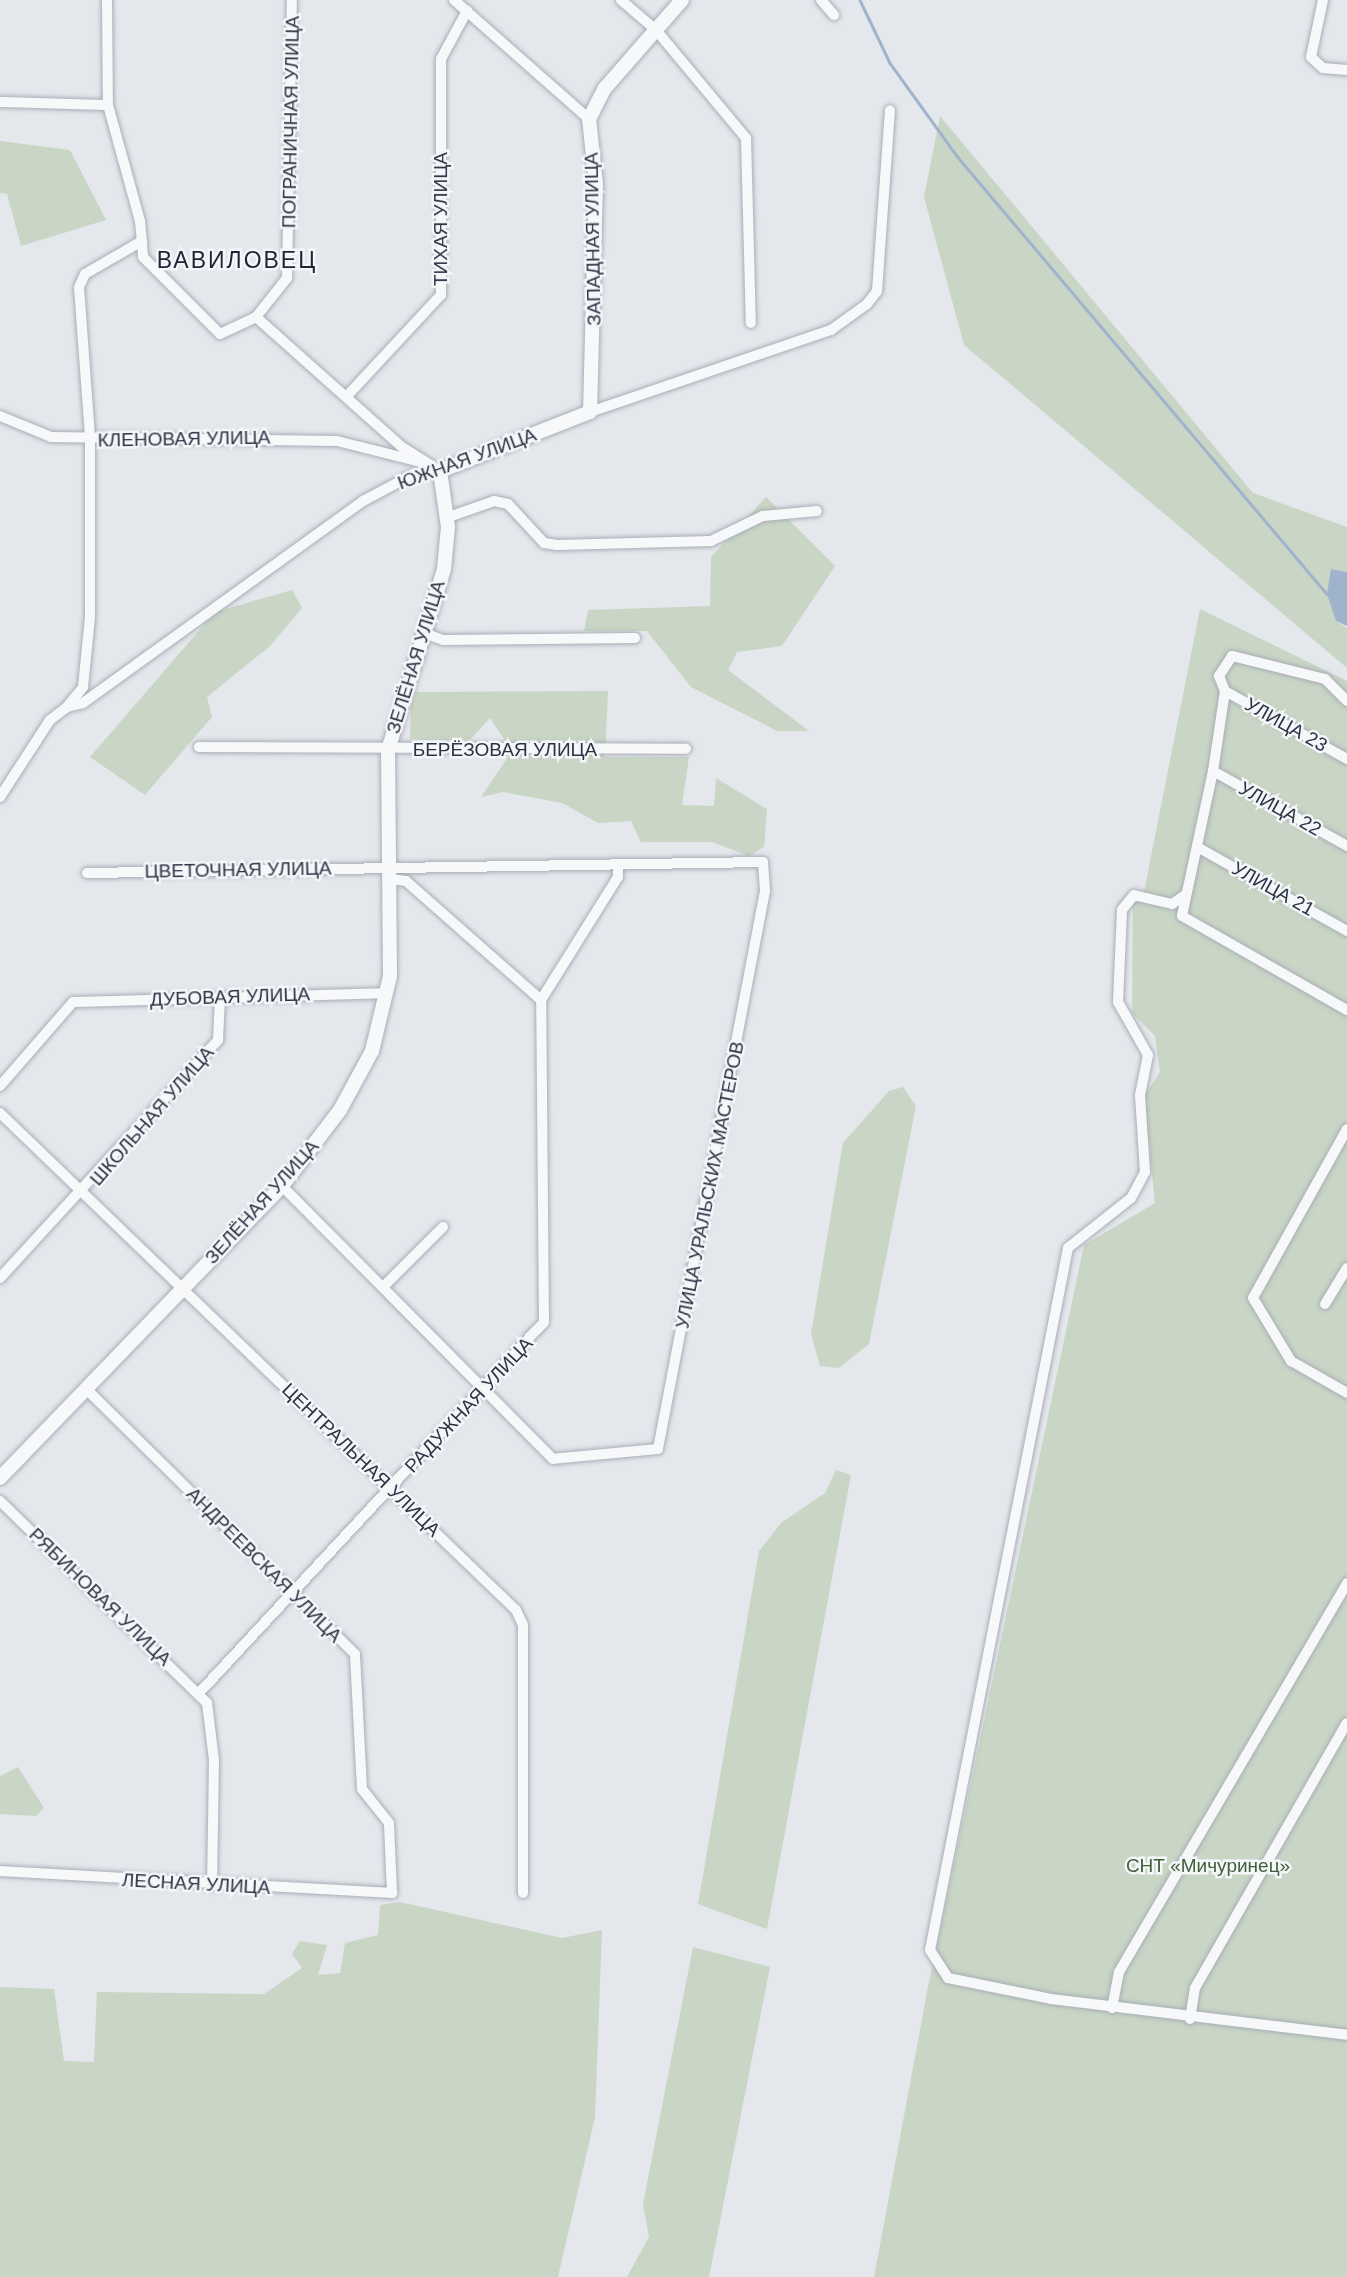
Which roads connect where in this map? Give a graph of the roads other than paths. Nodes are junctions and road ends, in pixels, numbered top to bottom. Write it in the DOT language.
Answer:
graph roads {
  1 [pos="107,0"];
  2 [pos="292,0"];
  3 [pos="454,0"];
  4 [pos="621,0"];
  5 [pos="682,0"];
  6 [pos="821,0"];
  7 [pos="1323,0"];
  8 [pos="467,11"];
  9 [pos="834,15"];
  10 [pos="656,30"];
  11 [pos="1347,70"];
  12 [pos="0,102"];
  13 [pos="108,105"];
  14 [pos="890,110"];
  15 [pos="589,119"];
  16 [pos="142,241"];
  17 [pos="256,317"];
  18 [pos="751,323"];
  19 [pos="347,396"];
  20 [pos="590,412"];
  21 [pos="0,415"];
  22 [pos="90,437"];
  23 [pos="421,462"];
  24 [pos="440,471"];
  25 [pos="817,511"];
  26 [pos="446,518"];
  27 [pos="424,633"];
  28 [pos="635,638"];
  29 [pos="1225,691"];
  30 [pos="1347,701"];
  31 [pos="67,707"];
  32 [pos="199,747"];
  33 [pos="686,749"];
  34 [pos="388,750"];
  35 [pos="1347,759"];
  36 [pos="1213,771"];
  37 [pos="0,797"];
  38 [pos="1347,846"];
  39 [pos="1199,848"];
  40 [pos="618,865"];
  41 [pos="390,872"];
  42 [pos="87,873"];
  43 [pos="1185,895"];
  44 [pos="1347,931"];
  45 [pos="387,993"];
  46 [pos="220,998"];
  47 [pos="541,1000"];
  48 [pos="1347,1010"];
  49 [pos="0,1086"];
  50 [pos="0,1113"];
  51 [pos="1347,1129"];
  52 [pos="282,1186"];
  53 [pos="85,1192"];
  54 [pos="443,1227"];
  55 [pos="1347,1268"];
  56 [pos="0,1278"];
  57 [pos="385,1285"];
  58 [pos="185,1288"];
  59 [pos="1325,1304"];
  60 [pos="483,1388"];
  61 [pos="86,1389"];
  62 [pos="1347,1393"];
  63 [pos="0,1478"];
  64 [pos="391,1489"];
  65 [pos="0,1501"];
  66 [pos="1347,1583"];
  67 [pos="292,1591"];
  68 [pos="200,1692"];
  69 [pos="1347,1723"];
  70 [pos="0,1871"];
  71 [pos="212,1885"];
  72 [pos="392,1893"];
  73 [pos="523,1893"];
  74 [pos="1112,2008"];
  75 [pos="1190,2019"];
  76 [pos="1347,2035"];
  1 -- 13 [label="street"];
  2 -- 17 [label="street, ПОГРАНИЧНАЯ УЛИЦА"];
  3 -- 8 [label="street"];
  4 -- 10 [label="street"];
  5 -- 10 [label="street"];
  6 -- 9 [label="street"];
  7 -- 11 [label="street"];
  8 -- 15 [label="street"];
  8 -- 19 [label="street, ТИХАЯ УЛИЦА"];
  10 -- 15 [label="street"];
  10 -- 18 [label="street"];
  12 -- 13 [label="street"];
  13 -- 16 [label="street"];
  14 -- 20 [label="street, ЮЖНАЯ УЛИЦА"];
  15 -- 20 [label="street, ЗАПАДНАЯ УЛИЦА"];
  16 -- 17 [label="street"];
  16 -- 22 [label="street"];
  17 -- 19 [label="street"];
  19 -- 23 [label="street"];
  20 -- 24 [label="street, ЮЖНАЯ УЛИЦА"];
  21 -- 22 [label="street"];
  22 -- 23 [label="street, КЛЕНОВАЯ УЛИЦА"];
  22 -- 31 [label="street, КЛЕНОВАЯ УЛИЦА"];
  23 -- 24 [label="street"];
  24 -- 26 [label="street, ЗЕЛЁНАЯ УЛИЦА"];
  24 -- 31 [label="street, ЮЖНАЯ УЛИЦА"];
  25 -- 26 [label="street"];
  26 -- 27 [label="street, ЗЕЛЁНАЯ УЛИЦА"];
  27 -- 28 [label="street"];
  27 -- 34 [label="street, ЗЕЛЁНАЯ УЛИЦА"];
  29 -- 30 [label="street"];
  29 -- 35 [label="street, УЛИЦА 23"];
  29 -- 36 [label="street"];
  31 -- 37 [label="street, ЮЖНАЯ УЛИЦА"];
  32 -- 34 [label="street, БЕРЁЗОВАЯ УЛИЦА"];
  33 -- 34 [label="street, БЕРЁЗОВАЯ УЛИЦА"];
  34 -- 41 [label="street, ЗЕЛЁНАЯ УЛИЦА"];
  36 -- 38 [label="street, УЛИЦА 22"];
  36 -- 39 [label="street"];
  39 -- 43 [label="street"];
  39 -- 44 [label="street, УЛИЦА 21"];
  40 -- 41 [label="street, ЦВЕТОЧНАЯ УЛИЦА"];
  40 -- 47 [label="street"];
  40 -- 60 [label="street, УЛИЦА УРАЛЬСКИХ МАСТЕРОВ"];
  41 -- 42 [label="street, ЦВЕТОЧНАЯ УЛИЦА"];
  41 -- 45 [label="street, ЗЕЛЁНАЯ УЛИЦА"];
  41 -- 47 [label="street"];
  43 -- 48 [label="street"];
  43 -- 74 [label="street"];
  45 -- 46 [label="street, ДУБОВАЯ УЛИЦА"];
  45 -- 52 [label="street, ЗЕЛЁНАЯ УЛИЦА"];
  46 -- 49 [label="street, ДУБОВАЯ УЛИЦА"];
  46 -- 53 [label="street, ШКОЛЬНАЯ УЛИЦА"];
  47 -- 60 [label="street, РАДУЖНАЯ УЛИЦА"];
  50 -- 53 [label="street, ЦЕНТРАЛЬНАЯ УЛИЦА"];
  51 -- 62 [label="street"];
  52 -- 57 [label="street"];
  52 -- 58 [label="street, ЗЕЛЁНАЯ УЛИЦА"];
  53 -- 56 [label="street, ШКОЛЬНАЯ УЛИЦА"];
  53 -- 58 [label="street, ЦЕНТРАЛЬНАЯ УЛИЦА"];
  54 -- 57 [label="street"];
  55 -- 59 [label="street"];
  57 -- 60 [label="street"];
  58 -- 61 [label="street, ЗЕЛЁНАЯ УЛИЦА"];
  58 -- 64 [label="street, ЦЕНТРАЛЬНАЯ УЛИЦА"];
  60 -- 64 [label="street, РАДУЖНАЯ УЛИЦА"];
  61 -- 63 [label="street, ЗЕЛЁНАЯ УЛИЦА"];
  61 -- 67 [label="street, АНДРЕЕВСКАЯ УЛИЦА"];
  64 -- 67 [label="street, РАДУЖНАЯ УЛИЦА"];
  64 -- 73 [label="street, ЦЕНТРАЛЬНАЯ УЛИЦА"];
  65 -- 68 [label="street, РЯБИНОВАЯ УЛИЦА"];
  66 -- 74 [label="street"];
  67 -- 68 [label="street, РАДУЖНАЯ УЛИЦА"];
  67 -- 72 [label="street, АНДРЕЕВСКАЯ УЛИЦА"];
  68 -- 71 [label="street"];
  69 -- 75 [label="street"];
  70 -- 71 [label="street, ЛЕСНАЯ УЛИЦА"];
  71 -- 72 [label="street, ЛЕСНАЯ УЛИЦА"];
  74 -- 75 [label="street"];
  75 -- 76 [label="street"];
}
